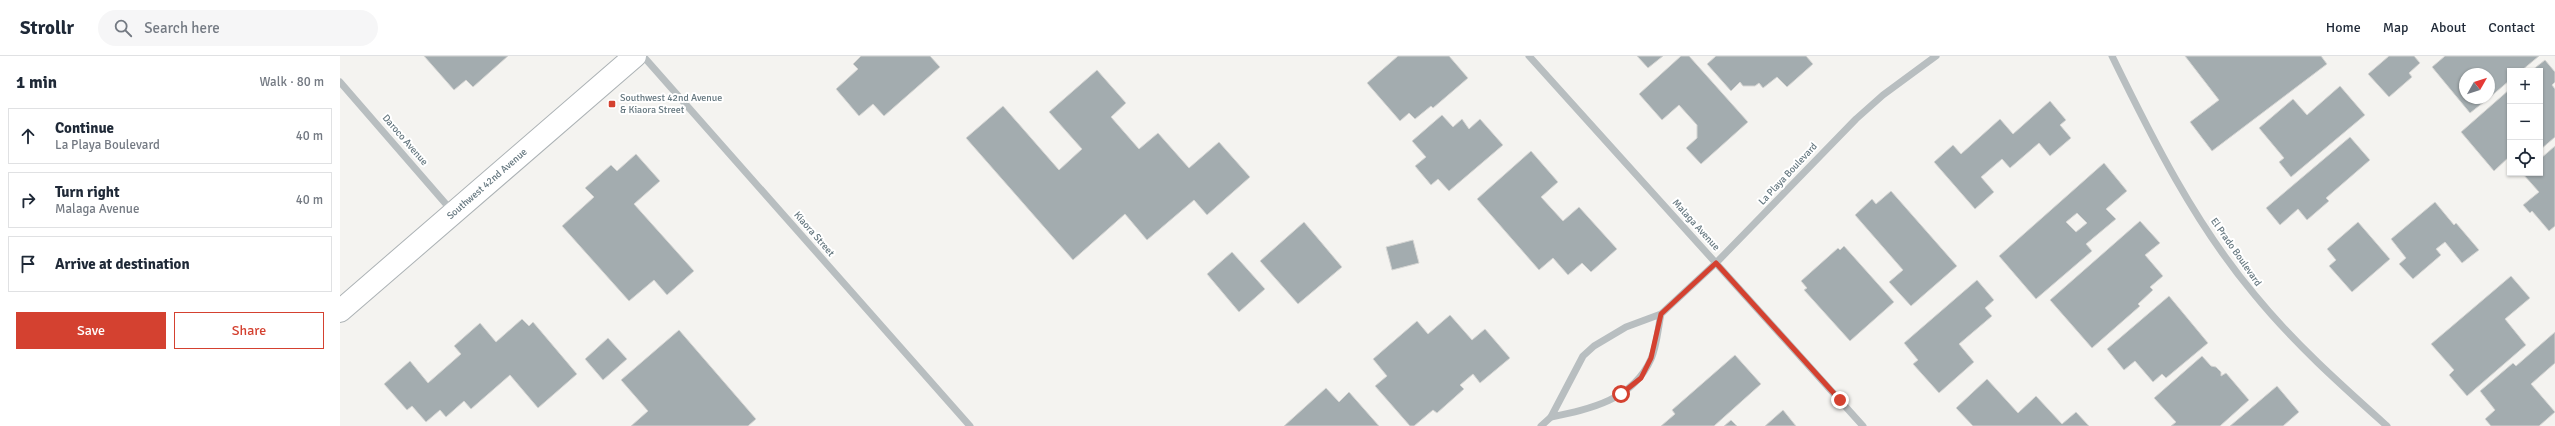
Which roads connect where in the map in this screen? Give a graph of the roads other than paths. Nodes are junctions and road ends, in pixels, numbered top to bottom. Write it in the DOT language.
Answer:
graph roads {
  1 [pos="635,56"];
  2 [pos="643,56"];
  3 [pos="1529,56"];
  4 [pos="1936,56"];
  5 [pos="2112,56"];
  6 [pos="340,82"];
  7 [pos="454,213"];
  8 [pos="1716,263"];
  9 [pos="340,311"];
  10 [pos="1661,314"];
  11 [pos="1551,417"];
  12 [pos="970,426"];
  13 [pos="1541,426"];
  14 [pos="1863,426"];
  15 [pos="2387,426"];
  1 -- 7 [label="main road, Southwest 42nd Avenue"];
  2 -- 12 [label="street, Kiaora Street"];
  3 -- 8 [label="street, Malaga Avenue"];
  4 -- 8 [label="street, La Playa Boulevard"];
  5 -- 15 [label="street, El Prado Boulevard"];
  6 -- 7 [label="street, Daroco Avenue"];
  7 -- 9 [label="main road, Southwest 42nd Avenue"];
  8 -- 10 [label="street, La Playa Boulevard"];
  8 -- 14 [label="street, Malaga Avenue"];
  10 -- 11 [label="street, La Playa Boulevard"];
  10 -- 11 [label="street, La Playa Boulevard"];
  11 -- 13 [label="street, La Playa Boulevard"];
}
